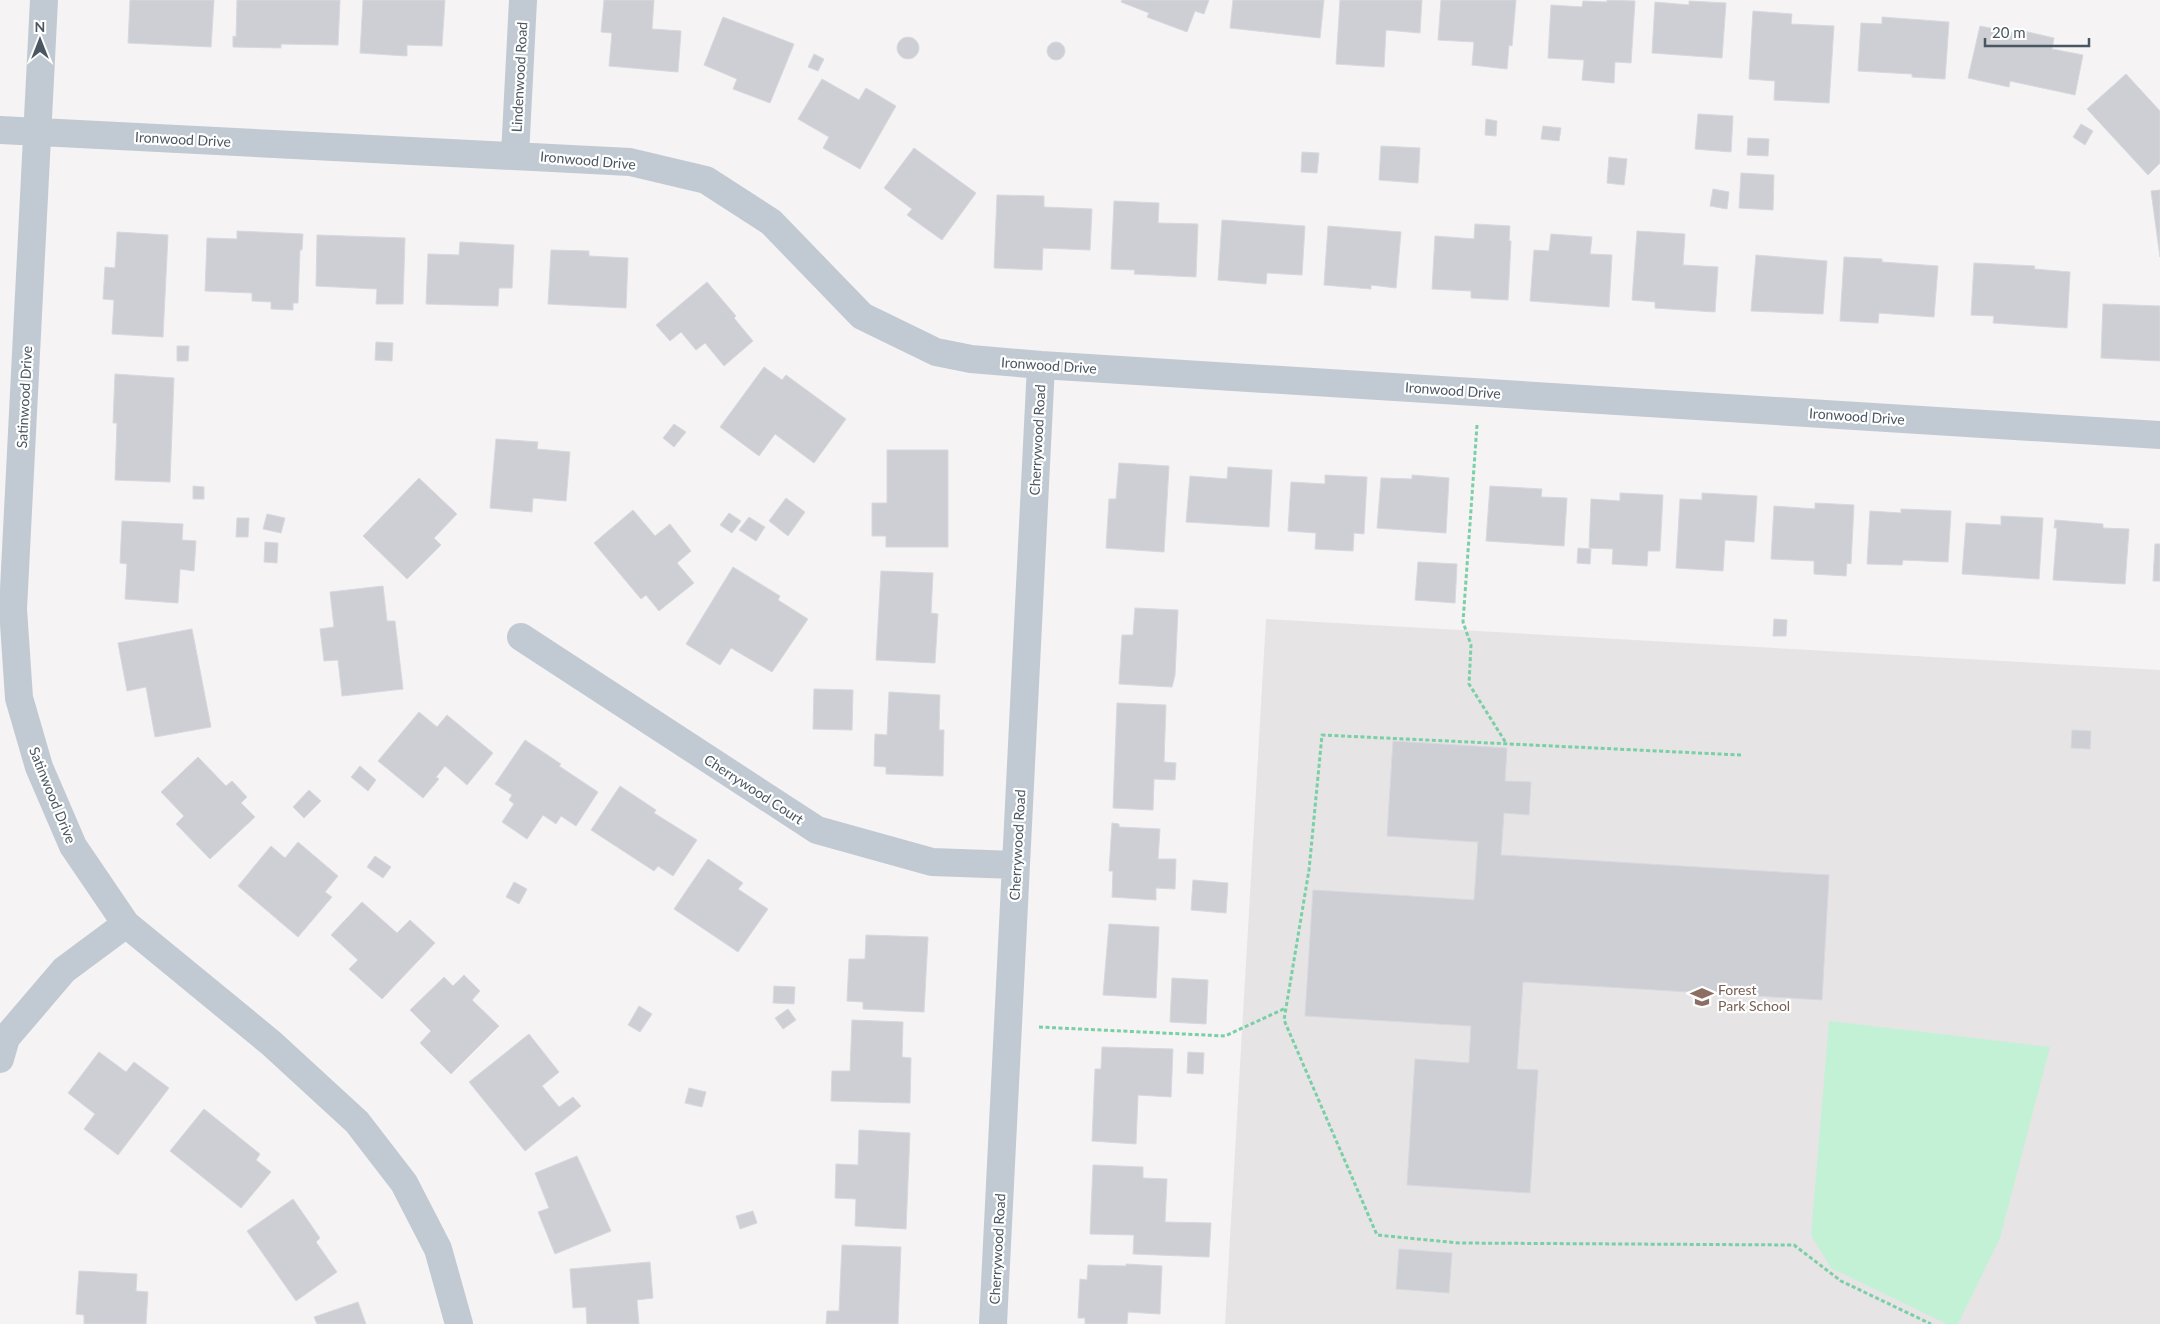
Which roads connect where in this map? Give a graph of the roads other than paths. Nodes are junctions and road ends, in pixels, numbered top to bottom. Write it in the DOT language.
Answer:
graph roads {
  1 [pos="44,0"];
  2 [pos="523,0"];
  3 [pos="0,130"];
  4 [pos="37,132"];
  5 [pos="515,155"];
  6 [pos="1041,365"];
  7 [pos="2160,436"];
  8 [pos="522,637"];
  9 [pos="1015,865"];
  10 [pos="126,924"];
  11 [pos="0,1059"];
  12 [pos="459,1324"];
  13 [pos="993,1324"];
  1 -- 4 [label="street, Satinwood Drive"];
  2 -- 5 [label="street, Lindenwood Road"];
  3 -- 4 [label="street, Ironwood Drive"];
  4 -- 5 [label="street, Ironwood Drive"];
  4 -- 10 [label="street, Satinwood Drive"];
  5 -- 6 [label="street, Ironwood Drive"];
  6 -- 7 [label="street, Ironwood Drive"];
  6 -- 9 [label="street, Cherrywood Road"];
  8 -- 9 [label="street, Cherrywood Court"];
  9 -- 13 [label="street, Cherrywood Road"];
  10 -- 11 [label="street"];
  10 -- 12 [label="street, Satinwood Drive"];
}
